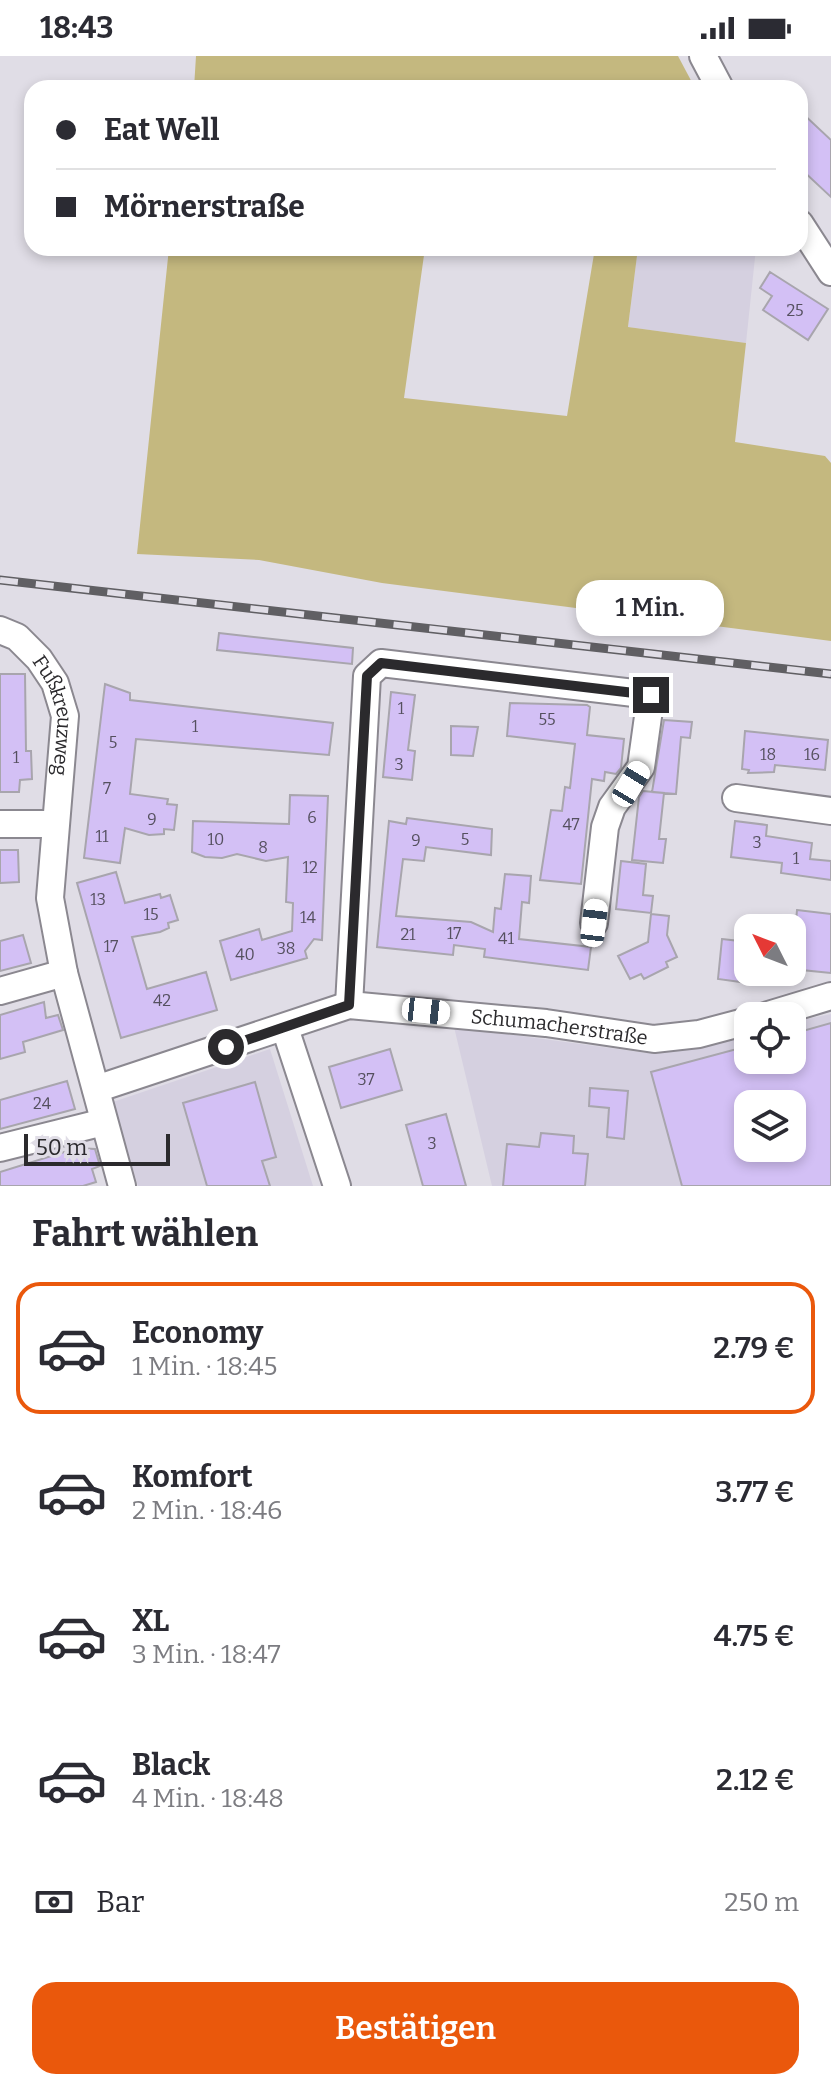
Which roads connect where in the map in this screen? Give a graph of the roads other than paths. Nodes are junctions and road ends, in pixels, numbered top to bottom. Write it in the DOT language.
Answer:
graph roads {
  1 [pos="703,56"];
  2 [pos="716,80"];
  3 [pos="808,236"];
  4 [pos="831,272"];
  5 [pos="0,630"];
  6 [pos="736,798"];
  7 [pos="831,811"];
  8 [pos="0,824"];
  9 [pos="55,824"];
  10 [pos="594,923"];
  11 [pos="64,973"];
  12 [pos="0,991"];
  13 [pos="831,996"];
  14 [pos="806,1004"];
  15 [pos="349,1005"];
  16 [pos="734,1025"];
  17 [pos="285,1028"];
  18 [pos="96,1089"];
  19 [pos="104,1122"];
  20 [pos="0,1148"];
  21 [pos="122,1186"];
  22 [pos="337,1186"];
  1 -- 2 [label="street"];
  3 -- 4 [label="street"];
  5 -- 9 [label="street, Fußkreuzweg"];
  6 -- 7 [label="street"];
  8 -- 9 [label="street"];
  9 -- 11 [label="street, Fußkreuzweg"];
  10 -- 15 [label="street"];
  11 -- 12 [label="street"];
  11 -- 18 [label="street, Fußkreuzweg"];
  13 -- 14 [label="street"];
  15 -- 16 [label="street, Schumacherstraße"];
  15 -- 17 [label="street, Schumacherstraße"];
  17 -- 18 [label="street, Schumacherstraße"];
  17 -- 22 [label="street"];
  18 -- 19 [label="street, Fußkreuzweg"];
  19 -- 20 [label="street"];
  19 -- 21 [label="street, Fußkreuzweg"];
}
